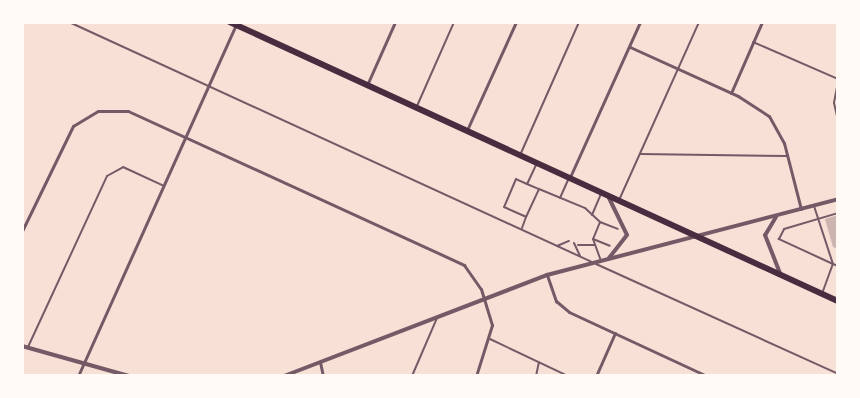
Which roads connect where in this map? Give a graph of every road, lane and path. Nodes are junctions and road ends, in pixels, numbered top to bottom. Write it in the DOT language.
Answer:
graph roads {
  1 [pos="69,22"];
  2 [pos="395,22"];
  3 [pos="454,22"];
  4 [pos="516,22"];
  5 [pos="579,22"];
  6 [pos="640,22"];
  7 [pos="699,22"];
  8 [pos="762,22"];
  9 [pos="233,24"];
  10 [pos="753,42"];
  11 [pos="630,47"];
  12 [pos="678,69"];
  13 [pos="838,81"];
  14 [pos="367,85"];
  15 [pos="208,86"];
  16 [pos="731,92"];
  17 [pos="416,108"];
  18 [pos="838,120"];
  19 [pos="467,131"];
  20 [pos="185,138"];
  21 [pos="640,154"];
  22 [pos="520,155"];
  23 [pos="787,156"];
  24 [pos="537,163"];
  25 [pos="569,178"];
  26 [pos="527,184"];
  27 [pos="164,186"];
  28 [pos="539,189"];
  29 [pos="605,193"];
  30 [pos="560,198"];
  31 [pos="838,199"];
  32 [pos="620,200"];
  33 [pos="814,206"];
  34 [pos="801,210"];
  35 [pos="838,213"];
  36 [pos="592,215"];
  37 [pos="776,216"];
  38 [pos="526,217"];
  39 [pos="817,219"];
  40 [pos="600,222"];
  41 [pos="521,229"];
  42 [pos="618,229"];
  43 [pos="22,231"];
  44 [pos="696,234"];
  45 [pos="593,239"];
  46 [pos="570,241"];
  47 [pos="574,243"];
  48 [pos="578,245"];
  49 [pos="595,245"];
  50 [pos="557,246"];
  51 [pos="610,246"];
  52 [pos="580,256"];
  53 [pos="608,258"];
  54 [pos="601,261"];
  55 [pos="594,262"];
  56 [pos="833,264"];
  57 [pos="838,266"];
  58 [pos="780,274"];
  59 [pos="547,275"];
  60 [pos="822,293"];
  61 [pos="484,298"];
  62 [pos="838,301"];
  63 [pos="438,316"];
  64 [pos="615,334"];
  65 [pos="490,340"];
  66 [pos="25,347"];
  67 [pos="320,362"];
  68 [pos="539,362"];
  69 [pos="84,365"];
  70 [pos="838,374"];
  71 [pos="78,376"];
  72 [pos="129,376"];
  73 [pos="284,376"];
  74 [pos="323,376"];
  75 [pos="412,376"];
  76 [pos="476,376"];
  77 [pos="536,376"];
  78 [pos="568,376"];
  79 [pos="596,376"];
  80 [pos="707,376"];
  1 -- 15 [label="lane"];
  2 -- 14 [label="street"];
  3 -- 17 [label="lane"];
  4 -- 19 [label="street"];
  5 -- 22 [label="lane"];
  6 -- 11 [label="street"];
  7 -- 12 [label="lane"];
  8 -- 10 [label="street"];
  9 -- 14 [label="highway"];
  9 -- 15 [label="street"];
  10 -- 13 [label="lane"];
  10 -- 16 [label="street"];
  11 -- 12 [label="street"];
  11 -- 25 [label="street"];
  12 -- 16 [label="street"];
  12 -- 21 [label="lane"];
  13 -- 18 [label="lane"];
  14 -- 17 [label="highway"];
  15 -- 20 [label="street"];
  15 -- 41 [label="lane"];
  16 -- 23 [label="street"];
  17 -- 19 [label="highway"];
  19 -- 22 [label="highway"];
  20 -- 27 [label="street"];
  20 -- 43 [label="street"];
  20 -- 61 [label="street"];
  21 -- 23 [label="lane"];
  21 -- 32 [label="lane"];
  22 -- 24 [label="highway"];
  23 -- 34 [label="street"];
  24 -- 25 [label="highway"];
  24 -- 26 [label="lane"];
  25 -- 29 [label="highway"];
  25 -- 30 [label="lane"];
  26 -- 28 [label="lane"];
  26 -- 38 [label="lane"];
  27 -- 66 [label="lane"];
  27 -- 69 [label="street"];
  28 -- 30 [label="lane"];
  28 -- 38 [label="lane"];
  29 -- 32 [label="highway"];
  29 -- 36 [label="lane"];
  29 -- 53 [label="street"];
  30 -- 36 [label="lane"];
  31 -- 33 [label="street"];
  32 -- 44 [label="highway"];
  33 -- 34 [label="street"];
  33 -- 39 [label="lane"];
  34 -- 37 [label="street"];
  35 -- 39 [label="lane"];
  36 -- 40 [label="lane"];
  37 -- 44 [label="street"];
  37 -- 58 [label="street"];
  38 -- 41 [label="lane"];
  39 -- 56 [label="lane"];
  39 -- 56 [label="lane"];
  40 -- 42 [label="lane"];
  40 -- 45 [label="lane"];
  41 -- 50 [label="lane"];
  44 -- 53 [label="street"];
  44 -- 58 [label="highway"];
  45 -- 49 [label="lane"];
  45 -- 51 [label="lane"];
  46 -- 50 [label="lane"];
  47 -- 48 [label="lane"];
  48 -- 49 [label="lane"];
  48 -- 52 [label="lane"];
  49 -- 54 [label="lane"];
  50 -- 52 [label="lane"];
  52 -- 55 [label="lane"];
  53 -- 54 [label="street"];
  54 -- 55 [label="street"];
  55 -- 59 [label="street"];
  55 -- 70 [label="lane"];
  56 -- 57 [label="lane"];
  56 -- 60 [label="lane"];
  58 -- 60 [label="highway"];
  59 -- 61 [label="street"];
  59 -- 64 [label="street"];
  60 -- 62 [label="highway"];
  61 -- 63 [label="street"];
  61 -- 65 [label="street"];
  63 -- 67 [label="street"];
  63 -- 75 [label="lane"];
  64 -- 79 [label="street"];
  64 -- 80 [label="street"];
  65 -- 68 [label="lane"];
  65 -- 76 [label="street"];
  66 -- 69 [label="street"];
  67 -- 73 [label="street"];
  67 -- 74 [label="street"];
  68 -- 77 [label="lane"];
  68 -- 78 [label="lane"];
  69 -- 71 [label="street"];
  69 -- 72 [label="street"];
}
